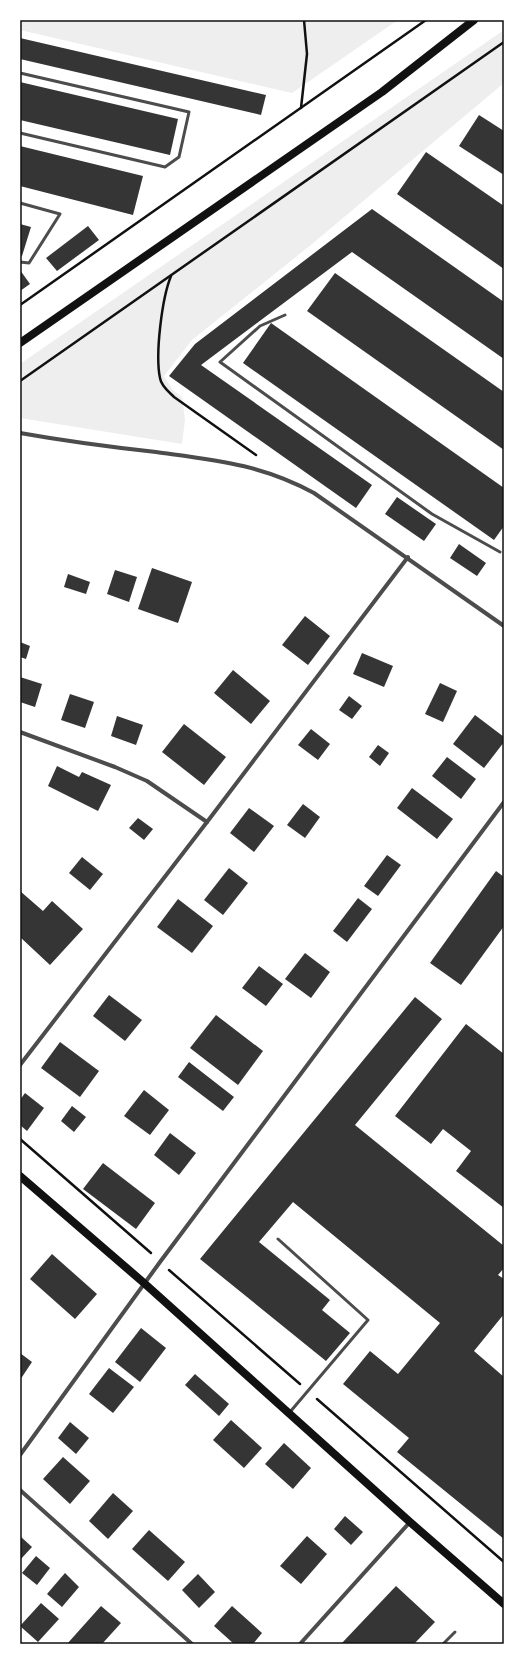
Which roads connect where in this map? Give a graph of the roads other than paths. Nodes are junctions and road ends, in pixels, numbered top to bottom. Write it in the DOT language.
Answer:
graph roads {
  1 [pos="474,20"];
  2 [pos="20,73"];
  3 [pos="20,133"];
  4 [pos="20,203"];
  5 [pos="20,262"];
  6 [pos="285,315"];
  7 [pos="20,343"];
  8 [pos="20,433"];
  9 [pos="500,552"];
  10 [pos="408,557"];
  11 [pos="504,626"];
  12 [pos="20,732"];
  13 [pos="504,802"];
  14 [pos="207,822"];
  15 [pos="20,1065"];
  16 [pos="20,1176"];
  17 [pos="278,1239"];
  18 [pos="144,1283"];
  19 [pos="289,1414"];
  20 [pos="20,1455"];
  21 [pos="20,1490"];
  22 [pos="410,1522"];
  23 [pos="504,1604"];
  24 [pos="455,1632"];
  25 [pos="192,1644"];
  26 [pos="300,1644"];
  27 [pos="443,1644"];
  1 -- 7 [label="main road"];
  2 -- 3 [label="lane"];
  4 -- 5 [label="lane"];
  6 -- 9 [label="lane"];
  8 -- 10 [label="street"];
  10 -- 11 [label="street"];
  10 -- 14 [label="street"];
  12 -- 14 [label="street"];
  13 -- 18 [label="street"];
  14 -- 15 [label="street"];
  16 -- 18 [label="main road"];
  17 -- 19 [label="lane"];
  18 -- 19 [label="main road"];
  18 -- 20 [label="street"];
  19 -- 22 [label="main road"];
  21 -- 25 [label="street"];
  22 -- 23 [label="main road"];
  22 -- 26 [label="street"];
  24 -- 27 [label="lane"];
}
